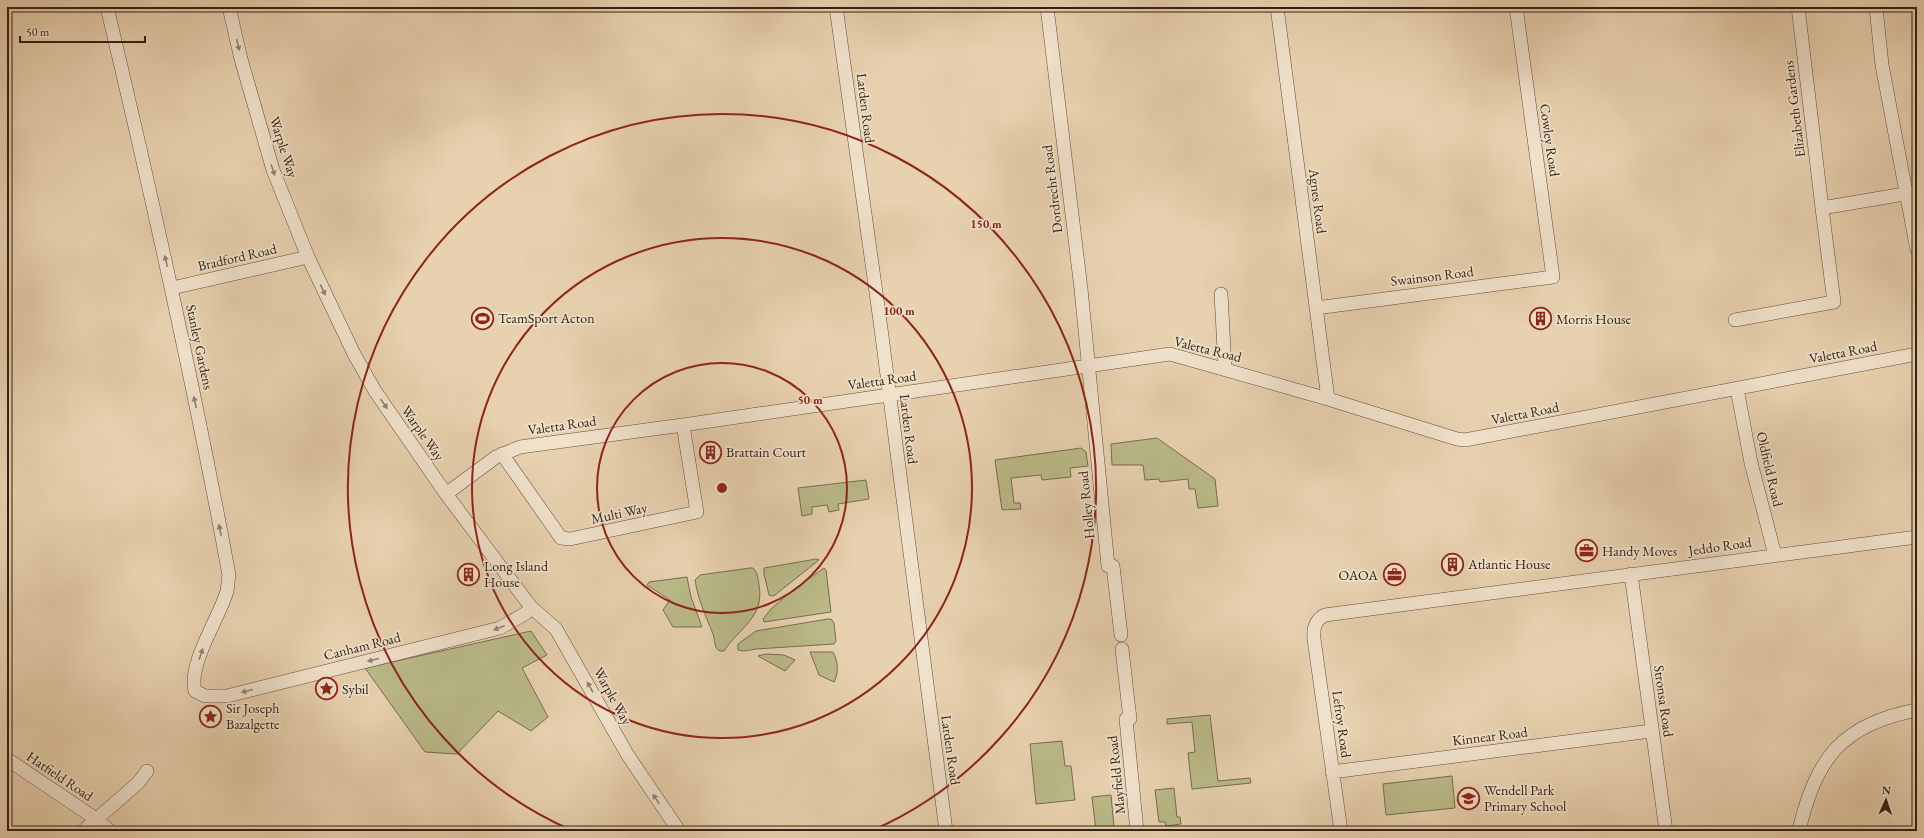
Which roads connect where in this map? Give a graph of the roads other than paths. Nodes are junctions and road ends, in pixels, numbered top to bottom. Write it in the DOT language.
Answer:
graph roads {
  1 [pos="107,7"];
  2 [pos="229,7"];
  3 [pos="836,7"];
  4 [pos="1046,7"];
  5 [pos="1276,7"];
  6 [pos="1516,7"];
  7 [pos="1798,7"];
  8 [pos="1876,7"];
  9 [pos="1911,192"];
  10 [pos="1822,208"];
  11 [pos="1917,250"];
  12 [pos="308,258"];
  13 [pos="1553,276"];
  14 [pos="172,288"];
  15 [pos="1221,294"];
  16 [pos="1316,308"];
  17 [pos="1735,320"];
  18 [pos="1917,354"];
  19 [pos="1090,367"];
  20 [pos="1225,368"];
  21 [pos="1737,388"];
  22 [pos="888,395"];
  23 [pos="1328,398"];
  24 [pos="683,425"];
  25 [pos="502,454"];
  26 [pos="446,494"];
  27 [pos="1917,537"];
  28 [pos="1775,555"];
  29 [pos="1631,574"];
  30 [pos="531,607"];
  31 [pos="1316,622"];
  32 [pos="1121,635"];
  33 [pos="1122,649"];
  34 [pos="195,691"];
  35 [pos="1917,710"];
  36 [pos="1652,731"];
  37 [pos="7,760"];
  38 [pos="147,771"];
  39 [pos="1332,772"];
  40 [pos="96,819"];
  41 [pos="83,831"];
  42 [pos="110,831"];
  43 [pos="679,831"];
  44 [pos="946,831"];
  45 [pos="1138,831"];
  46 [pos="1340,831"];
  47 [pos="1666,831"];
  48 [pos="1800,831"];
  14 -- 1 [label="street, Stanley Gardens, one-way"];
  2 -- 12 [label="street, Warple Way, one-way"];
  3 -- 22 [label="street, Larden Road"];
  4 -- 19 [label="street, Dordrecht Road"];
  5 -- 16 [label="street, Agnes Road"];
  6 -- 13 [label="street, Cowley Road"];
  7 -- 10 [label="street, Elizabeth Gardens"];
  8 -- 9 [label="street"];
  9 -- 10 [label="street"];
  9 -- 11 [label="street"];
  10 -- 17 [label="street, Elizabeth Gardens"];
  12 -- 14 [label="street, Bradford Road"];
  12 -- 26 [label="street, Warple Way, one-way"];
  13 -- 16 [label="street, Swainson Road"];
  34 -- 14 [label="street, Stanley Gardens, one-way"];
  15 -- 20 [label="street"];
  16 -- 23 [label="street, Agnes Road"];
  18 -- 21 [label="street, Valetta Road"];
  19 -- 20 [label="street, Valetta Road"];
  19 -- 22 [label="street, Valetta Road"];
  19 -- 32 [label="street, Holley Road"];
  20 -- 23 [label="street, Valetta Road"];
  21 -- 23 [label="street, Valetta Road"];
  21 -- 28 [label="street, Oldfield Road"];
  22 -- 24 [label="street, Valetta Road"];
  22 -- 44 [label="street, Larden Road"];
  24 -- 25 [label="street, Valetta Road"];
  24 -- 25 [label="street, Multi Way"];
  25 -- 26 [label="street, Valetta Road"];
  26 -- 30 [label="street, Warple Way"];
  27 -- 28 [label="street, Jeddo Road"];
  28 -- 29 [label="street, Jeddo Road"];
  29 -- 31 [label="street, Jeddo Road"];
  29 -- 36 [label="street, Stronsa Road"];
  30 -- 34 [label="street, Canham Road, one-way"];
  43 -- 30 [label="street, Warple Way, one-way"];
  31 -- 39 [label="street, Lefroy Road"];
  33 -- 45 [label="street, Mayfield Road"];
  35 -- 48 [label="street"];
  36 -- 39 [label="street, Kinnear Road"];
  36 -- 47 [label="street, Stronsa Road"];
  37 -- 40 [label="street, Hatfield Road"];
  38 -- 40 [label="street"];
  39 -- 46 [label="street, Lefroy Road"];
  40 -- 41 [label="street"];
  40 -- 42 [label="street, Hatfield Road"];
}
